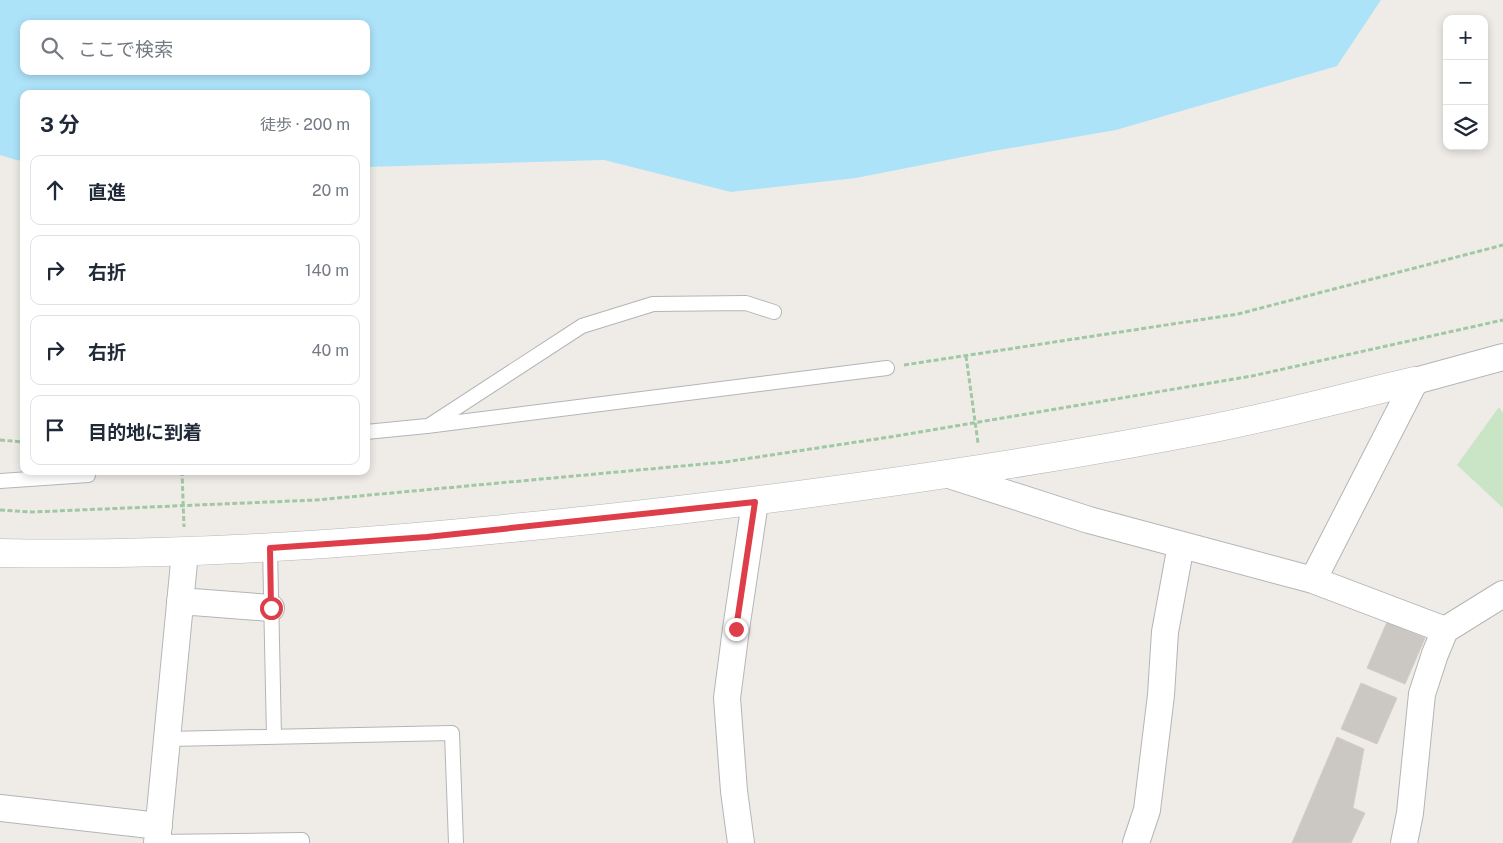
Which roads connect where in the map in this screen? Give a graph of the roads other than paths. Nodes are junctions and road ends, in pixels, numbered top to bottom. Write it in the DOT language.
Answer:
graph roads {
  1 [pos="774,312"];
  2 [pos="1503,357"];
  3 [pos="887,368"];
  4 [pos="1415,381"];
  5 [pos="427,426"];
  6 [pos="370,432"];
  7 [pos="946,474"];
  8 [pos="88,475"];
  9 [pos="0,481"];
  10 [pos="755,502"];
  11 [pos="1181,545"];
  12 [pos="270,548"];
  13 [pos="185,552"];
  14 [pos="0,553"];
  15 [pos="1313,580"];
  16 [pos="1503,594"];
  17 [pos="180,601"];
  18 [pos="271,608"];
  19 [pos="1445,630"];
  20 [pos="274,737"];
  21 [pos="167,739"];
  22 [pos="0,808"];
  23 [pos="157,837"];
  24 [pos="302,843"];
  25 [pos="456,843"];
  26 [pos="741,843"];
  27 [pos="1136,843"];
  28 [pos="1404,843"];
  1 -- 5 [label="lane"];
  2 -- 4 [label="street"];
  3 -- 5 [label="lane"];
  4 -- 7 [label="street"];
  4 -- 15 [label="street"];
  5 -- 6 [label="lane"];
  7 -- 10 [label="street"];
  7 -- 11 [label="street"];
  8 -- 9 [label="lane"];
  10 -- 12 [label="street"];
  10 -- 26 [label="street"];
  11 -- 15 [label="street"];
  11 -- 27 [label="street"];
  12 -- 13 [label="street"];
  12 -- 18 [label="lane"];
  13 -- 14 [label="street"];
  13 -- 17 [label="street"];
  15 -- 19 [label="street"];
  16 -- 19 [label="street"];
  17 -- 18 [label="street"];
  17 -- 21 [label="street"];
  18 -- 20 [label="lane"];
  19 -- 28 [label="street"];
  20 -- 21 [label="lane"];
  20 -- 25 [label="lane"];
  21 -- 23 [label="street"];
  22 -- 23 [label="street"];
  23 -- 24 [label="lane"];
}
